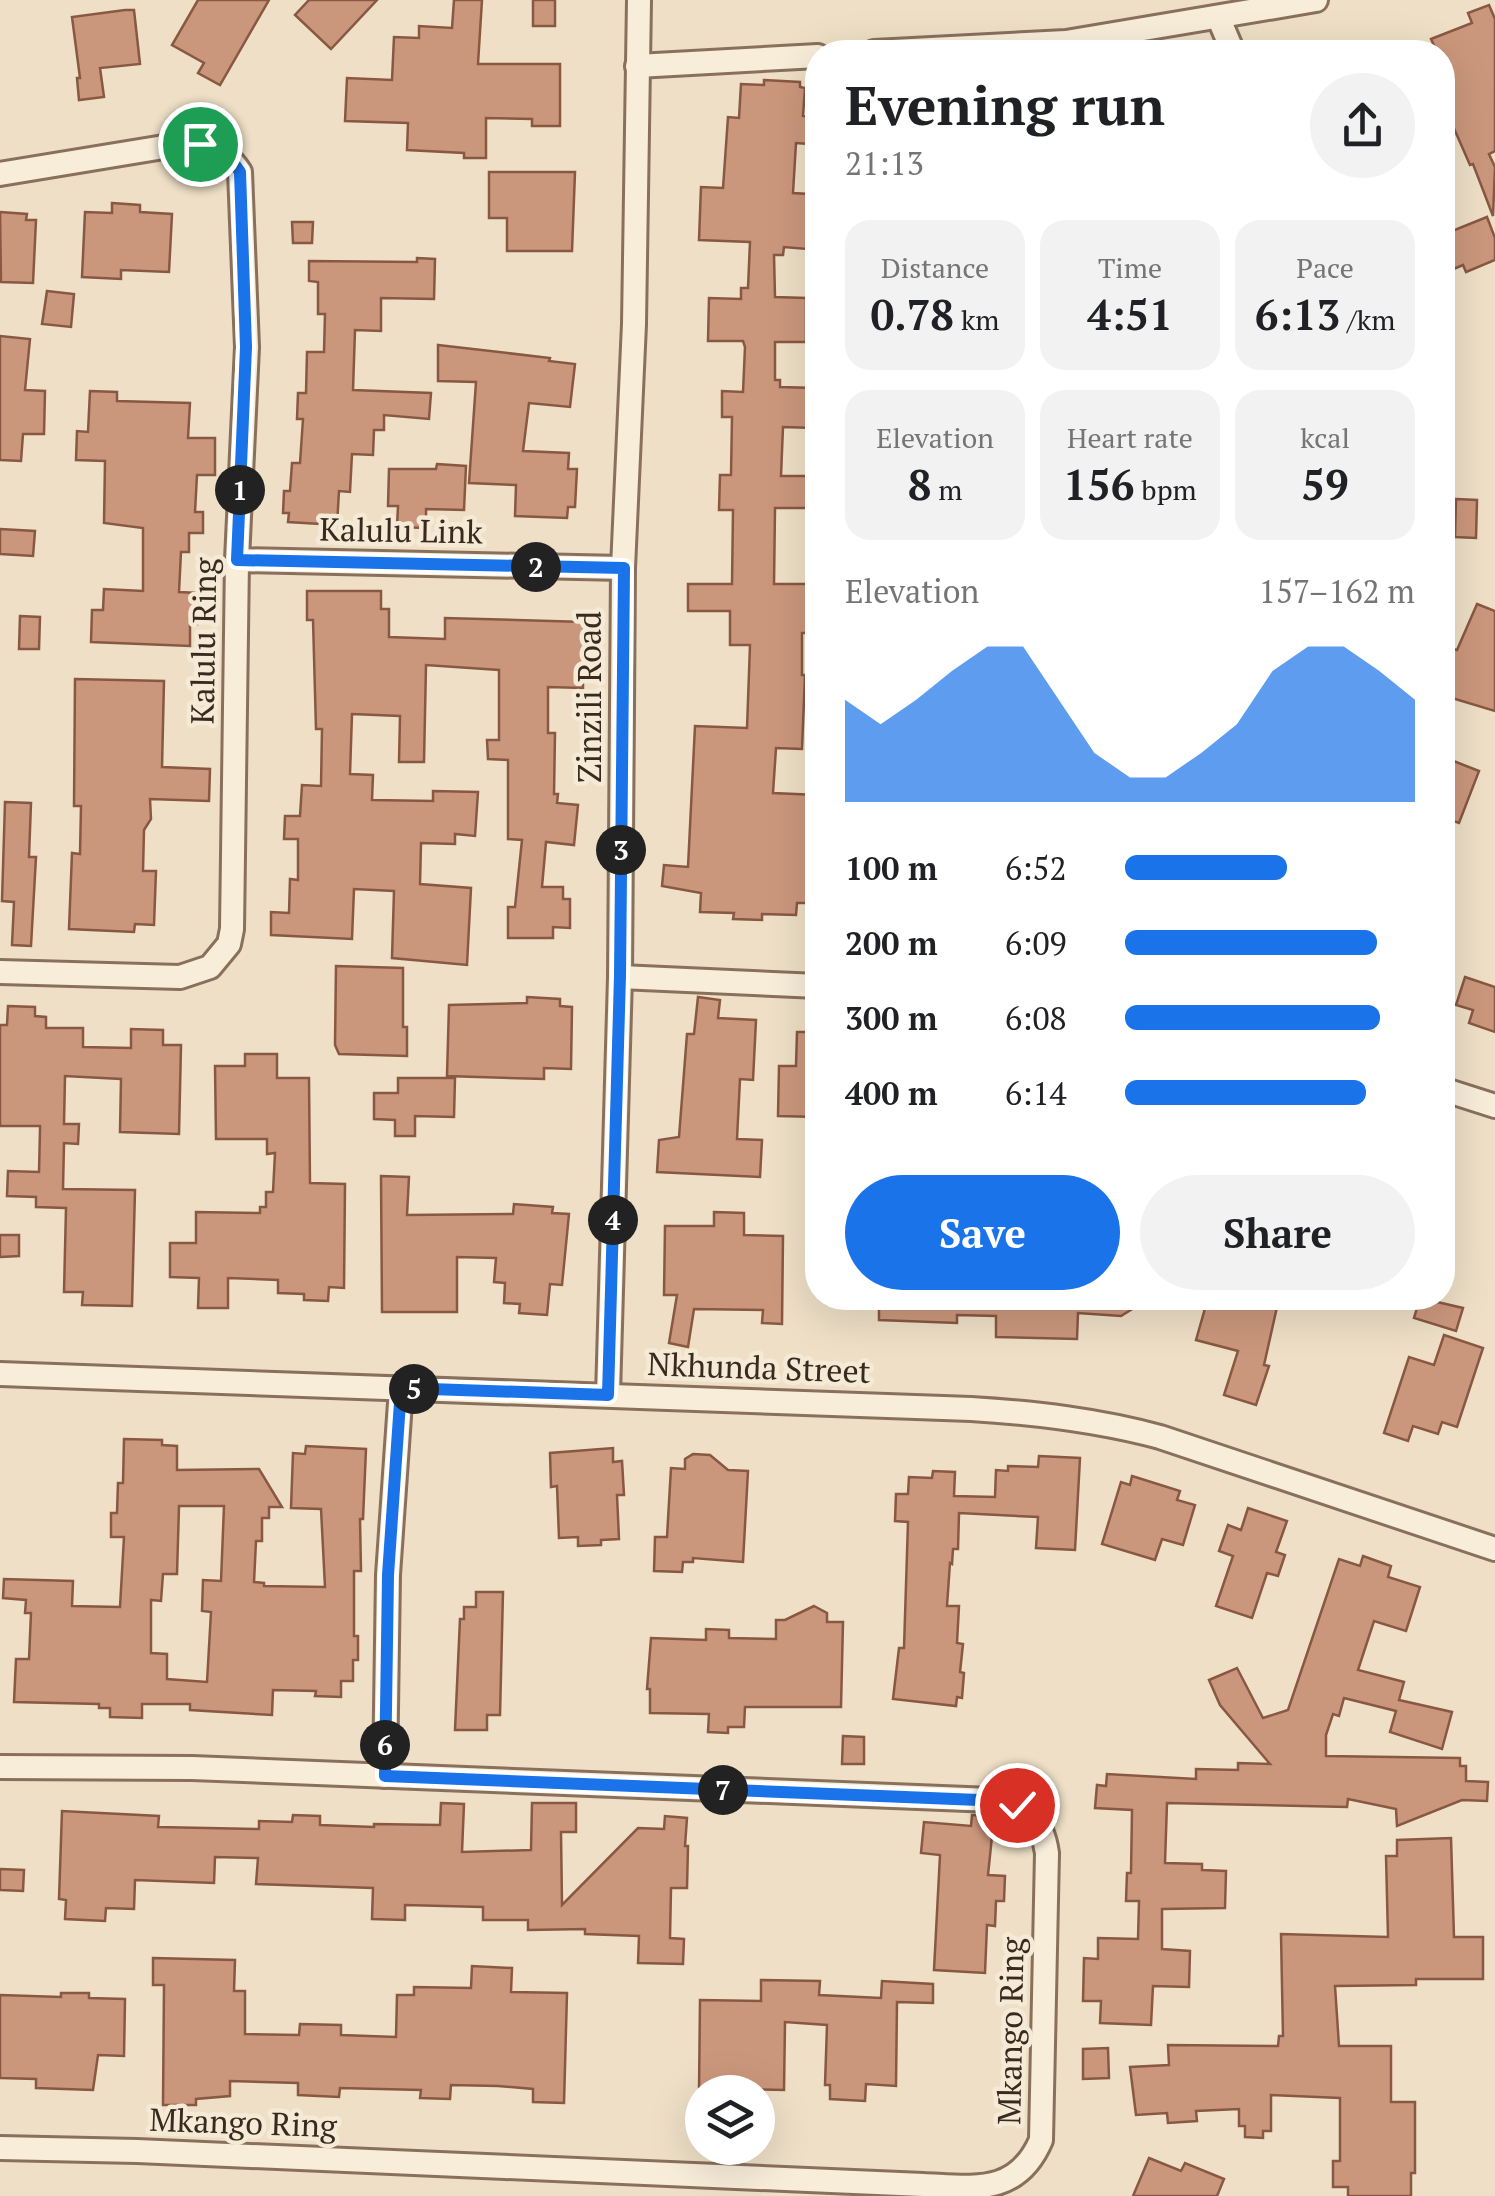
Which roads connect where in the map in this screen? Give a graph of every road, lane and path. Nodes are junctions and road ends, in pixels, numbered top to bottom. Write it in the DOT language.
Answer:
graph roads {
  1 [pos="639,0"];
  2 [pos="1316,0"];
  3 [pos="1219,19"];
  4 [pos="1104,40"];
  5 [pos="1228,40"];
  6 [pos="805,57"];
  7 [pos="636,66"];
  8 [pos="0,174"];
  9 [pos="237,560"];
  10 [pos="624,568"];
  11 [pos="0,972"];
  12 [pos="620,976"];
  13 [pos="805,985"];
  14 [pos="1455,1092"];
  15 [pos="1495,1106"];
  16 [pos="0,1374"];
  17 [pos="401,1388"];
  18 [pos="608,1395"];
  19 [pos="1495,1549"];
  20 [pos="0,1767"];
  21 [pos="385,1776"];
  22 [pos="0,2148"];
  1 -- 7 [label="street, Zinzili Road"];
  2 -- 3 [label="street"];
  3 -- 4 [label="street"];
  3 -- 5 [label="street"];
  6 -- 7 [label="street"];
  7 -- 10 [label="street, Zinzili Road"];
  8 -- 9 [label="street, Kalulu Ring"];
  9 -- 10 [label="street, Kalulu Link"];
  9 -- 11 [label="street, Kalulu Ring"];
  10 -- 12 [label="street, Zinzili Road"];
  12 -- 13 [label="street"];
  12 -- 18 [label="street, Zinzili Road"];
  14 -- 15 [label="street"];
  16 -- 17 [label="street, Nkhunda Street"];
  17 -- 18 [label="street, Nkhunda Street"];
  17 -- 21 [label="street"];
  18 -- 19 [label="street, Nkhunda Street"];
  20 -- 21 [label="street, Mkango Ring"];
  21 -- 22 [label="street, Mkango Ring"];
}
